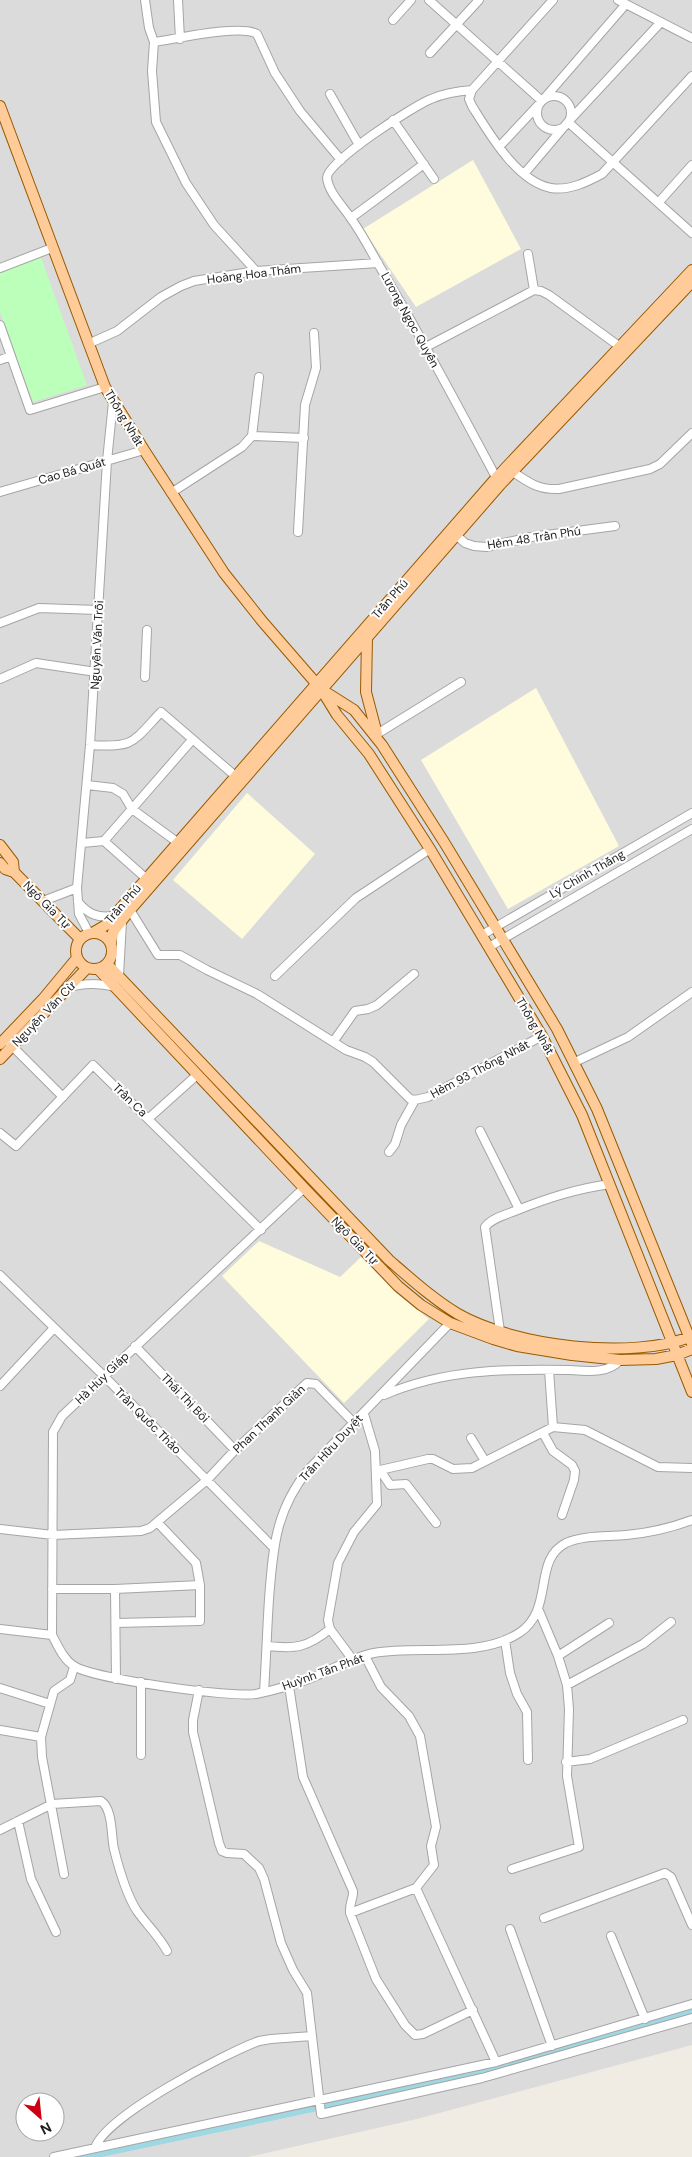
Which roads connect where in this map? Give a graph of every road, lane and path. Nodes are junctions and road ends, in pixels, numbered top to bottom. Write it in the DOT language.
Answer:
graph roads {
  1 [pos="146,0"];
  2 [pos="178,0"];
  3 [pos="411,0"];
  4 [pos="429,0"];
  5 [pos="479,0"];
  6 [pos="553,0"];
  7 [pos="618,0"];
  8 [pos="626,4"];
  9 [pos="394,20"];
  10 [pos="661,22"];
  11 [pos="457,24"];
  12 [pos="180,38"];
  13 [pos="692,38"];
  14 [pos="154,42"];
  15 [pos="430,54"];
  16 [pos="498,60"];
  17 [pos="692,76"];
  18 [pos="472,90"];
  19 [pos="330,94"];
  20 [pos="542,101"];
  21 [pos="0,106"];
  22 [pos="393,120"];
  23 [pos="568,122"];
  24 [pos="360,145"];
  25 [pos="499,147"];
  26 [pos="341,160"];
  27 [pos="613,163"];
  28 [pos="424,164"];
  29 [pos="692,165"];
  30 [pos="524,174"];
  31 [pos="434,179"];
  32 [pos="658,202"];
  33 [pos="350,218"];
  34 [pos="692,233"];
  35 [pos="52,248"];
  36 [pos="528,254"];
  37 [pos="378,263"];
  38 [pos="0,268"];
  39 [pos="692,270"];
  40 [pos="256,271"];
  41 [pos="692,282"];
  42 [pos="534,290"];
  43 [pos="0,325"];
  44 [pos="314,333"];
  45 [pos="88,344"];
  46 [pos="426,347"];
  47 [pos="623,349"];
  48 [pos="11,356"];
  49 [pos="0,360"];
  50 [pos="259,377"];
  51 [pos="105,387"];
  52 [pos="113,402"];
  53 [pos="691,435"];
  54 [pos="252,436"];
  55 [pos="304,438"];
  56 [pos="144,450"];
  57 [pos="107,461"];
  58 [pos="513,472"];
  59 [pos="498,482"];
  60 [pos="0,492"];
  61 [pos="171,493"];
  62 [pos="615,526"];
  63 [pos="298,532"];
  64 [pos="456,536"];
  65 [pos="98,610"];
  66 [pos="0,623"];
  67 [pos="147,630"];
  68 [pos="367,637"];
  69 [pos="96,672"];
  70 [pos="145,676"];
  71 [pos="0,679"];
  72 [pos="461,682"];
  73 [pos="319,686"];
  74 [pos="192,740"];
  75 [pos="379,740"];
  76 [pos="90,745"];
  77 [pos="369,754"];
  78 [pos="238,778"];
  79 [pos="87,785"];
  80 [pos="132,808"];
  81 [pos="692,813"];
  82 [pos="692,829"];
  83 [pos="104,841"];
  84 [pos="177,842"];
  85 [pos="444,842"];
  86 [pos="643,842"];
  87 [pos="82,843"];
  88 [pos="0,845"];
  89 [pos="430,849"];
  90 [pos="649,854"];
  91 [pos="0,864"];
  92 [pos="14,872"];
  93 [pos="149,880"];
  94 [pos="77,888"];
  95 [pos="77,900"];
  96 [pos="43,901"];
  97 [pos="130,910"];
  98 [pos="118,918"];
  99 [pos="494,928"];
  100 [pos="92,933"];
  101 [pos="482,934"];
  102 [pos="80,939"];
  103 [pos="502,940"];
  104 [pos="111,943"];
  105 [pos="489,947"];
  106 [pos="77,958"];
  107 [pos="98,967"];
  108 [pos="414,974"];
  109 [pos="119,976"];
  110 [pos="275,976"];
  111 [pos="115,987"];
  112 [pos="68,988"];
  113 [pos="692,992"];
  114 [pos="557,1029"];
  115 [pos="542,1036"];
  116 [pos="171,1039"];
  117 [pos="333,1042"];
  118 [pos="6,1043"];
  119 [pos="0,1059"];
  120 [pos="575,1062"];
  121 [pos="201,1071"];
  122 [pos="63,1097"];
  123 [pos="415,1100"];
  124 [pos="149,1118"];
  125 [pos="266,1130"];
  126 [pos="480,1131"];
  127 [pos="0,1133"];
  128 [pos="257,1139"];
  129 [pos="614,1149"];
  130 [pos="389,1152"];
  131 [pos="598,1154"];
  132 [pos="313,1178"];
  133 [pos="610,1184"];
  134 [pos="304,1188"];
  135 [pos="520,1209"];
  136 [pos="261,1230"];
  137 [pos="374,1244"];
  138 [pos="366,1252"];
  139 [pos="0,1275"];
  140 [pos="459,1314"];
  141 [pos="450,1323"];
  142 [pos="54,1328"];
  143 [pos="500,1331"];
  144 [pos="691,1339"];
  145 [pos="672,1344"];
  146 [pos="135,1346"];
  147 [pos="692,1349"];
  148 [pos="677,1355"];
  149 [pos="620,1360"];
  150 [pos="549,1370"];
  151 [pos="104,1376"];
  152 [pos="0,1386"];
  153 [pos="692,1392"];
  154 [pos="382,1396"];
  155 [pos="364,1414"];
  156 [pos="354,1423"];
  157 [pos="553,1427"];
  158 [pos="543,1433"];
  159 [pos="471,1438"];
  160 [pos="236,1450"];
  161 [pos="485,1461"];
  162 [pos="692,1468"];
  163 [pos="378,1470"];
  164 [pos="207,1480"];
  165 [pos="562,1515"];
  166 [pos="692,1520"];
  167 [pos="158,1523"];
  168 [pos="436,1524"];
  169 [pos="0,1529"];
  170 [pos="53,1536"];
  171 [pos="273,1547"];
  172 [pos="200,1585"];
  173 [pos="52,1589"];
  174 [pos="115,1589"];
  175 [pos="539,1611"];
  176 [pos="671,1622"];
  177 [pos="116,1623"];
  178 [pos="609,1624"];
  179 [pos="0,1629"];
  180 [pos="330,1629"];
  181 [pos="52,1635"];
  182 [pos="505,1640"];
  183 [pos="267,1646"];
  184 [pos="365,1656"];
  185 [pos="558,1656"];
  186 [pos="353,1660"];
  187 [pos="74,1666"];
  188 [pos="116,1679"];
  189 [pos="141,1682"];
  190 [pos="567,1685"];
  191 [pos="289,1686"];
  192 [pos="0,1688"];
  193 [pos="199,1690"];
  194 [pos="264,1692"];
  195 [pos="50,1704"];
  196 [pos="684,1720"];
  197 [pos="0,1730"];
  198 [pos="41,1737"];
  199 [pos="141,1755"];
  200 [pos="528,1760"];
  201 [pos="566,1762"];
  202 [pos="52,1804"];
  203 [pos="18,1821"];
  204 [pos="0,1830"];
  205 [pos="512,1869"];
  206 [pos="64,1874"];
  207 [pos="416,1888"];
  208 [pos="350,1913"];
  209 [pos="544,1918"];
  210 [pos="692,1925"];
  211 [pos="510,1929"];
  212 [pos="56,1932"];
  213 [pos="611,1936"];
  214 [pos="167,1951"];
  215 [pos="692,2004"];
  216 [pos="473,2010"];
  217 [pos="692,2018"];
  218 [pos="645,2019"];
  219 [pos="312,2036"];
  220 [pos="552,2046"];
  221 [pos="496,2062"];
  222 [pos="320,2102"];
  223 [pos="96,2148"];
  224 [pos="54,2157"];
  1 -- 14 [label="street"];
  2 -- 12 [label="street"];
  3 -- 9 [label="street"];
  4 -- 11 [label="street"];
  5 -- 11 [label="street"];
  6 -- 16 [label="street"];
  7 -- 8 [label="street"];
  8 -- 10 [label="street"];
  8 -- 20 [label="street"];
  10 -- 13 [label="street"];
  10 -- 23 [label="street"];
  11 -- 15 [label="street"];
  11 -- 16 [label="street"];
  12 -- 14 [label="street"];
  12 -- 26 [label="street"];
  14 -- 40 [label="street"];
  16 -- 18 [label="street"];
  16 -- 20 [label="street"];
  17 -- 27 [label="street"];
  18 -- 22 [label="street"];
  18 -- 25 [label="street"];
  19 -- 24 [label="street"];
  20 -- 23 [label="street"];
  20 -- 23 [label="street"];
  20 -- 25 [label="street"];
  21 -- 35 [label="main road, Thống Nhất"];
  22 -- 24 [label="street"];
  22 -- 28 [label="street"];
  23 -- 27 [label="street"];
  23 -- 30 [label="street"];
  24 -- 26 [label="street"];
  25 -- 30 [label="street"];
  26 -- 33 [label="street, Lương Ngọc Quyến"];
  27 -- 30 [label="street"];
  27 -- 32 [label="street"];
  28 -- 31 [label="street"];
  28 -- 33 [label="street"];
  29 -- 32 [label="street"];
  32 -- 34 [label="street"];
  33 -- 37 [label="street, Lương Ngọc Quyến"];
  35 -- 38 [label="street"];
  35 -- 45 [label="main road, Thống Nhất"];
  36 -- 42 [label="street"];
  37 -- 40 [label="street, Hoàng Hoa Thám"];
  37 -- 46 [label="street, Lương Ngọc Quyến"];
  39 -- 47 [label="main road, Trần Phú"];
  40 -- 45 [label="street, Hoàng Hoa Thám"];
  41 -- 47 [label="main road, Trần Phú"];
  42 -- 46 [label="street"];
  42 -- 47 [label="street"];
  43 -- 48 [label="street"];
  44 -- 55 [label="street"];
  45 -- 51 [label="main road, Thống Nhất"];
  46 -- 59 [label="street, Lương Ngọc Quyến"];
  47 -- 58 [label="main road, Trần Phú"];
  47 -- 59 [label="main road, Trần Phú"];
  48 -- 49 [label="street"];
  48 -- 51 [label="street"];
  50 -- 54 [label="street"];
  51 -- 52 [label="main road, Thống Nhất"];
  52 -- 56 [label="main road, Thống Nhất"];
  52 -- 57 [label="street, Nguyễn Văn Trỗi"];
  53 -- 58 [label="street"];
  54 -- 55 [label="street"];
  54 -- 61 [label="street"];
  55 -- 63 [label="street"];
  56 -- 57 [label="street, Cao Bá Quát"];
  56 -- 61 [label="main road, Thống Nhất"];
  57 -- 60 [label="street, Cao Bá Quát"];
  57 -- 65 [label="street, Nguyễn Văn Trỗi"];
  58 -- 59 [label="main road, Trần Phú"];
  59 -- 64 [label="main road, Trần Phú"];
  59 -- 73 [label="main road, Trần Phú"];
  61 -- 73 [label="main road, Thống Nhất"];
  62 -- 64 [label="street, Hẻm 48 Trần Phú"];
  64 -- 68 [label="main road, Trần Phú"];
  65 -- 66 [label="street"];
  65 -- 69 [label="street, Nguyễn Văn Trỗi"];
  67 -- 70 [label="street"];
  68 -- 73 [label="main road, Trần Phú"];
  68 -- 75 [label="main road"];
  69 -- 71 [label="street"];
  69 -- 76 [label="street, Nguyễn Văn Trỗi"];
  72 -- 75 [label="street"];
  73 -- 75 [label="main road, Thống Nhất"];
  73 -- 77 [label="main road, Thống Nhất"];
  73 -- 78 [label="main road, Trần Phú"];
  74 -- 76 [label="street"];
  74 -- 78 [label="street"];
  74 -- 80 [label="street"];
  75 -- 77 [label="main road"];
  75 -- 85 [label="main road, Thống Nhất"];
  76 -- 79 [label="street, Nguyễn Văn Trỗi"];
  77 -- 89 [label="main road, Thống Nhất"];
  78 -- 84 [label="main road, Trần Phú"];
  78 -- 93 [label="main road, Trần Phú"];
  79 -- 80 [label="street"];
  79 -- 87 [label="street, Nguyễn Văn Trỗi"];
  80 -- 83 [label="street"];
  80 -- 84 [label="street"];
  81 -- 86 [label="street, Lý Chính Thắng"];
  82 -- 90 [label="street, Lý Chính Thắng"];
  83 -- 87 [label="street"];
  83 -- 93 [label="street"];
  84 -- 93 [label="main road, Trần Phú"];
  85 -- 89 [label="main road"];
  85 -- 99 [label="main road, Thống Nhất"];
  86 -- 90 [label="street"];
  86 -- 99 [label="street, Lý Chính Thắng"];
  87 -- 94 [label="street, Nguyễn Văn Trỗi"];
  88 -- 92 [label="main road, Ngô Gia Tự"];
  89 -- 101 [label="main road, Thống Nhất"];
  89 -- 110 [label="street"];
  90 -- 103 [label="street, Lý Chính Thắng"];
  91 -- 92 [label="main road, Ngô Gia Tự"];
  92 -- 96 [label="main road, Ngô Gia Tự"];
  93 -- 97 [label="main road, Trần Phú"];
  93 -- 98 [label="main road, Trần Phú"];
  94 -- 95 [label="street, Nguyễn Văn Trỗi"];
  94 -- 96 [label="street"];
  95 -- 98 [label="street"];
  95 -- 100 [label="street, Nguyễn Văn Trỗi"];
  96 -- 102 [label="main road, Ngô Gia Tự"];
  97 -- 98 [label="main road, Trần Phú"];
  97 -- 117 [label="street, Hẻm 93 Thống Nhất"];
  98 -- 100 [label="main road, Trần Phú"];
  98 -- 104 [label="main road, Trần Phú"];
  98 -- 109 [label="street"];
  99 -- 101 [label="street, Lý Chính Thắng"];
  99 -- 103 [label="main road, Thống Nhất"];
  100 -- 102 [label="main road"];
  100 -- 104 [label="main road"];
  101 -- 105 [label="main road, Thống Nhất"];
  102 -- 106 [label="main road"];
  103 -- 105 [label="street, Lý Chính Thắng"];
  103 -- 114 [label="main road, Thống Nhất"];
  104 -- 107 [label="main road"];
  105 -- 115 [label="main road, Thống Nhất"];
  106 -- 107 [label="main road"];
  106 -- 118 [label="main road, Nguyễn Văn Cừ"];
  107 -- 109 [label="main road, Ngô Gia Tự"];
  107 -- 111 [label="main road, Ngô Gia Tự"];
  107 -- 112 [label="main road, Nguyễn Văn Cừ"];
  108 -- 117 [label="street"];
  109 -- 116 [label="main road, Ngô Gia Tự"];
  111 -- 112 [label="street"];
  111 -- 116 [label="main road, Ngô Gia Tự"];
  112 -- 118 [label="main road, Nguyễn Văn Cừ"];
  113 -- 120 [label="street"];
  114 -- 115 [label="main road"];
  114 -- 120 [label="main road, Thống Nhất"];
  115 -- 123 [label="street, Hẻm 93 Thống Nhất"];
  115 -- 131 [label="main road, Thống Nhất"];
  116 -- 121 [label="main road, Ngô Gia Tự"];
  117 -- 123 [label="street, Hẻm 93 Thống Nhất"];
  118 -- 119 [label="main road, Nguyễn Văn Cừ"];
  118 -- 122 [label="street"];
  120 -- 129 [label="main road, Thống Nhất"];
  121 -- 124 [label="street"];
  121 -- 125 [label="main road, Ngô Gia Tự"];
  121 -- 128 [label="main road, Ngô Gia Tự"];
  122 -- 124 [label="street, Trần Ca"];
  122 -- 127 [label="street, Trần Ca"];
  123 -- 130 [label="street"];
  124 -- 136 [label="street, Trần Ca"];
  125 -- 128 [label="main road"];
  125 -- 132 [label="main road, Ngô Gia Tự"];
  126 -- 135 [label="street"];
  128 -- 134 [label="main road, Ngô Gia Tự"];
  129 -- 131 [label="main road"];
  129 -- 144 [label="main road, Thống Nhất"];
  131 -- 133 [label="main road, Thống Nhất"];
  132 -- 134 [label="main road"];
  132 -- 137 [label="main road, Ngô Gia Tự"];
  133 -- 135 [label="street"];
  133 -- 145 [label="main road, Thống Nhất"];
  134 -- 136 [label="street, Hà Huy Giáp"];
  134 -- 138 [label="main road, Ngô Gia Tự"];
  135 -- 143 [label="street"];
  136 -- 146 [label="street, Hà Huy Giáp"];
  137 -- 138 [label="main road"];
  137 -- 140 [label="main road, Ngô Gia Tự"];
  138 -- 141 [label="main road, Ngô Gia Tự"];
  139 -- 142 [label="street, Trần Quốc Thảo"];
  140 -- 141 [label="main road"];
  140 -- 143 [label="main road, Ngô Gia Tự"];
  141 -- 149 [label="main road, Ngô Gia Tự"];
  141 -- 154 [label="street, Trần Hữu Duyệt"];
  142 -- 151 [label="street, Trần Quốc Thảo"];
  142 -- 152 [label="street"];
  143 -- 145 [label="main road, Ngô Gia Tự"];
  144 -- 145 [label="main road, Ngô Gia Tự"];
  145 -- 148 [label="main road, Thống Nhất"];
  146 -- 151 [label="street, Hà Huy Giáp"];
  146 -- 160 [label="street, Thái Thị Bôi"];
  147 -- 148 [label="main road, Ngô Gia Tự"];
  148 -- 149 [label="main road, Ngô Gia Tự"];
  148 -- 153 [label="main road, Thống Nhất"];
  149 -- 150 [label="street"];
  150 -- 154 [label="street"];
  150 -- 157 [label="street"];
  151 -- 164 [label="street, Trần Quốc Thảo"];
  151 -- 170 [label="street, Hà Huy Giáp"];
  154 -- 155 [label="street, Trần Hữu Duyệt"];
  155 -- 156 [label="street, Trần Hữu Duyệt"];
  155 -- 163 [label="street"];
  156 -- 160 [label="street, Phan Thanh Giản"];
  156 -- 171 [label="street, Trần Hữu Duyệt"];
  157 -- 158 [label="street"];
  157 -- 162 [label="street"];
  158 -- 161 [label="street"];
  158 -- 165 [label="street"];
  159 -- 161 [label="street"];
  160 -- 164 [label="street, Phan Thanh Giản"];
  161 -- 163 [label="street"];
  163 -- 168 [label="street"];
  163 -- 180 [label="street"];
  164 -- 167 [label="street, Phan Thanh Giản"];
  164 -- 171 [label="street, Trần Quốc Thảo"];
  166 -- 175 [label="street, Huỳnh Tấn Phát"];
  167 -- 170 [label="street"];
  167 -- 172 [label="street"];
  169 -- 170 [label="street"];
  170 -- 173 [label="street, Hà Huy Giáp"];
  171 -- 183 [label="street, Trần Hữu Duyệt"];
  172 -- 174 [label="street"];
  172 -- 177 [label="street"];
  173 -- 174 [label="street"];
  173 -- 181 [label="street, Hà Huy Giáp"];
  174 -- 177 [label="street"];
  175 -- 182 [label="street, Huỳnh Tấn Phát"];
  175 -- 185 [label="street"];
  176 -- 190 [label="street"];
  177 -- 188 [label="street"];
  178 -- 185 [label="street"];
  179 -- 181 [label="street"];
  180 -- 183 [label="street"];
  180 -- 186 [label="street"];
  181 -- 187 [label="street"];
  182 -- 184 [label="street, Huỳnh Tấn Phát"];
  182 -- 200 [label="street"];
  183 -- 194 [label="street, Trần Hữu Duyệt"];
  184 -- 186 [label="street, Huỳnh Tấn Phát"];
  184 -- 207 [label="street"];
  185 -- 190 [label="street"];
  186 -- 191 [label="street, Huỳnh Tấn Phát"];
  187 -- 188 [label="street, Huỳnh Tấn Phát"];
  187 -- 195 [label="street"];
  188 -- 189 [label="street, Huỳnh Tấn Phát"];
  189 -- 193 [label="street, Huỳnh Tấn Phát"];
  189 -- 199 [label="street"];
  190 -- 201 [label="street"];
  191 -- 194 [label="street, Huỳnh Tấn Phát"];
  191 -- 208 [label="street"];
  192 -- 195 [label="street"];
  193 -- 194 [label="street, Huỳnh Tấn Phát"];
  193 -- 219 [label="street"];
  195 -- 198 [label="street"];
  196 -- 201 [label="street"];
  197 -- 198 [label="street"];
  198 -- 202 [label="street"];
  201 -- 205 [label="street"];
  202 -- 203 [label="street"];
  202 -- 206 [label="street"];
  202 -- 214 [label="street"];
  203 -- 204 [label="street"];
  203 -- 212 [label="street"];
  207 -- 208 [label="street"];
  207 -- 216 [label="street"];
  208 -- 216 [label="street"];
  209 -- 210 [label="street"];
  211 -- 220 [label="street"];
  213 -- 218 [label="street"];
  215 -- 218 [label="street"];
  216 -- 221 [label="street"];
  217 -- 222 [label="street"];
  218 -- 220 [label="street"];
  219 -- 222 [label="street"];
  219 -- 223 [label="street"];
  220 -- 221 [label="street"];
  221 -- 222 [label="street"];
  222 -- 223 [label="street"];
  223 -- 224 [label="street"];
}
